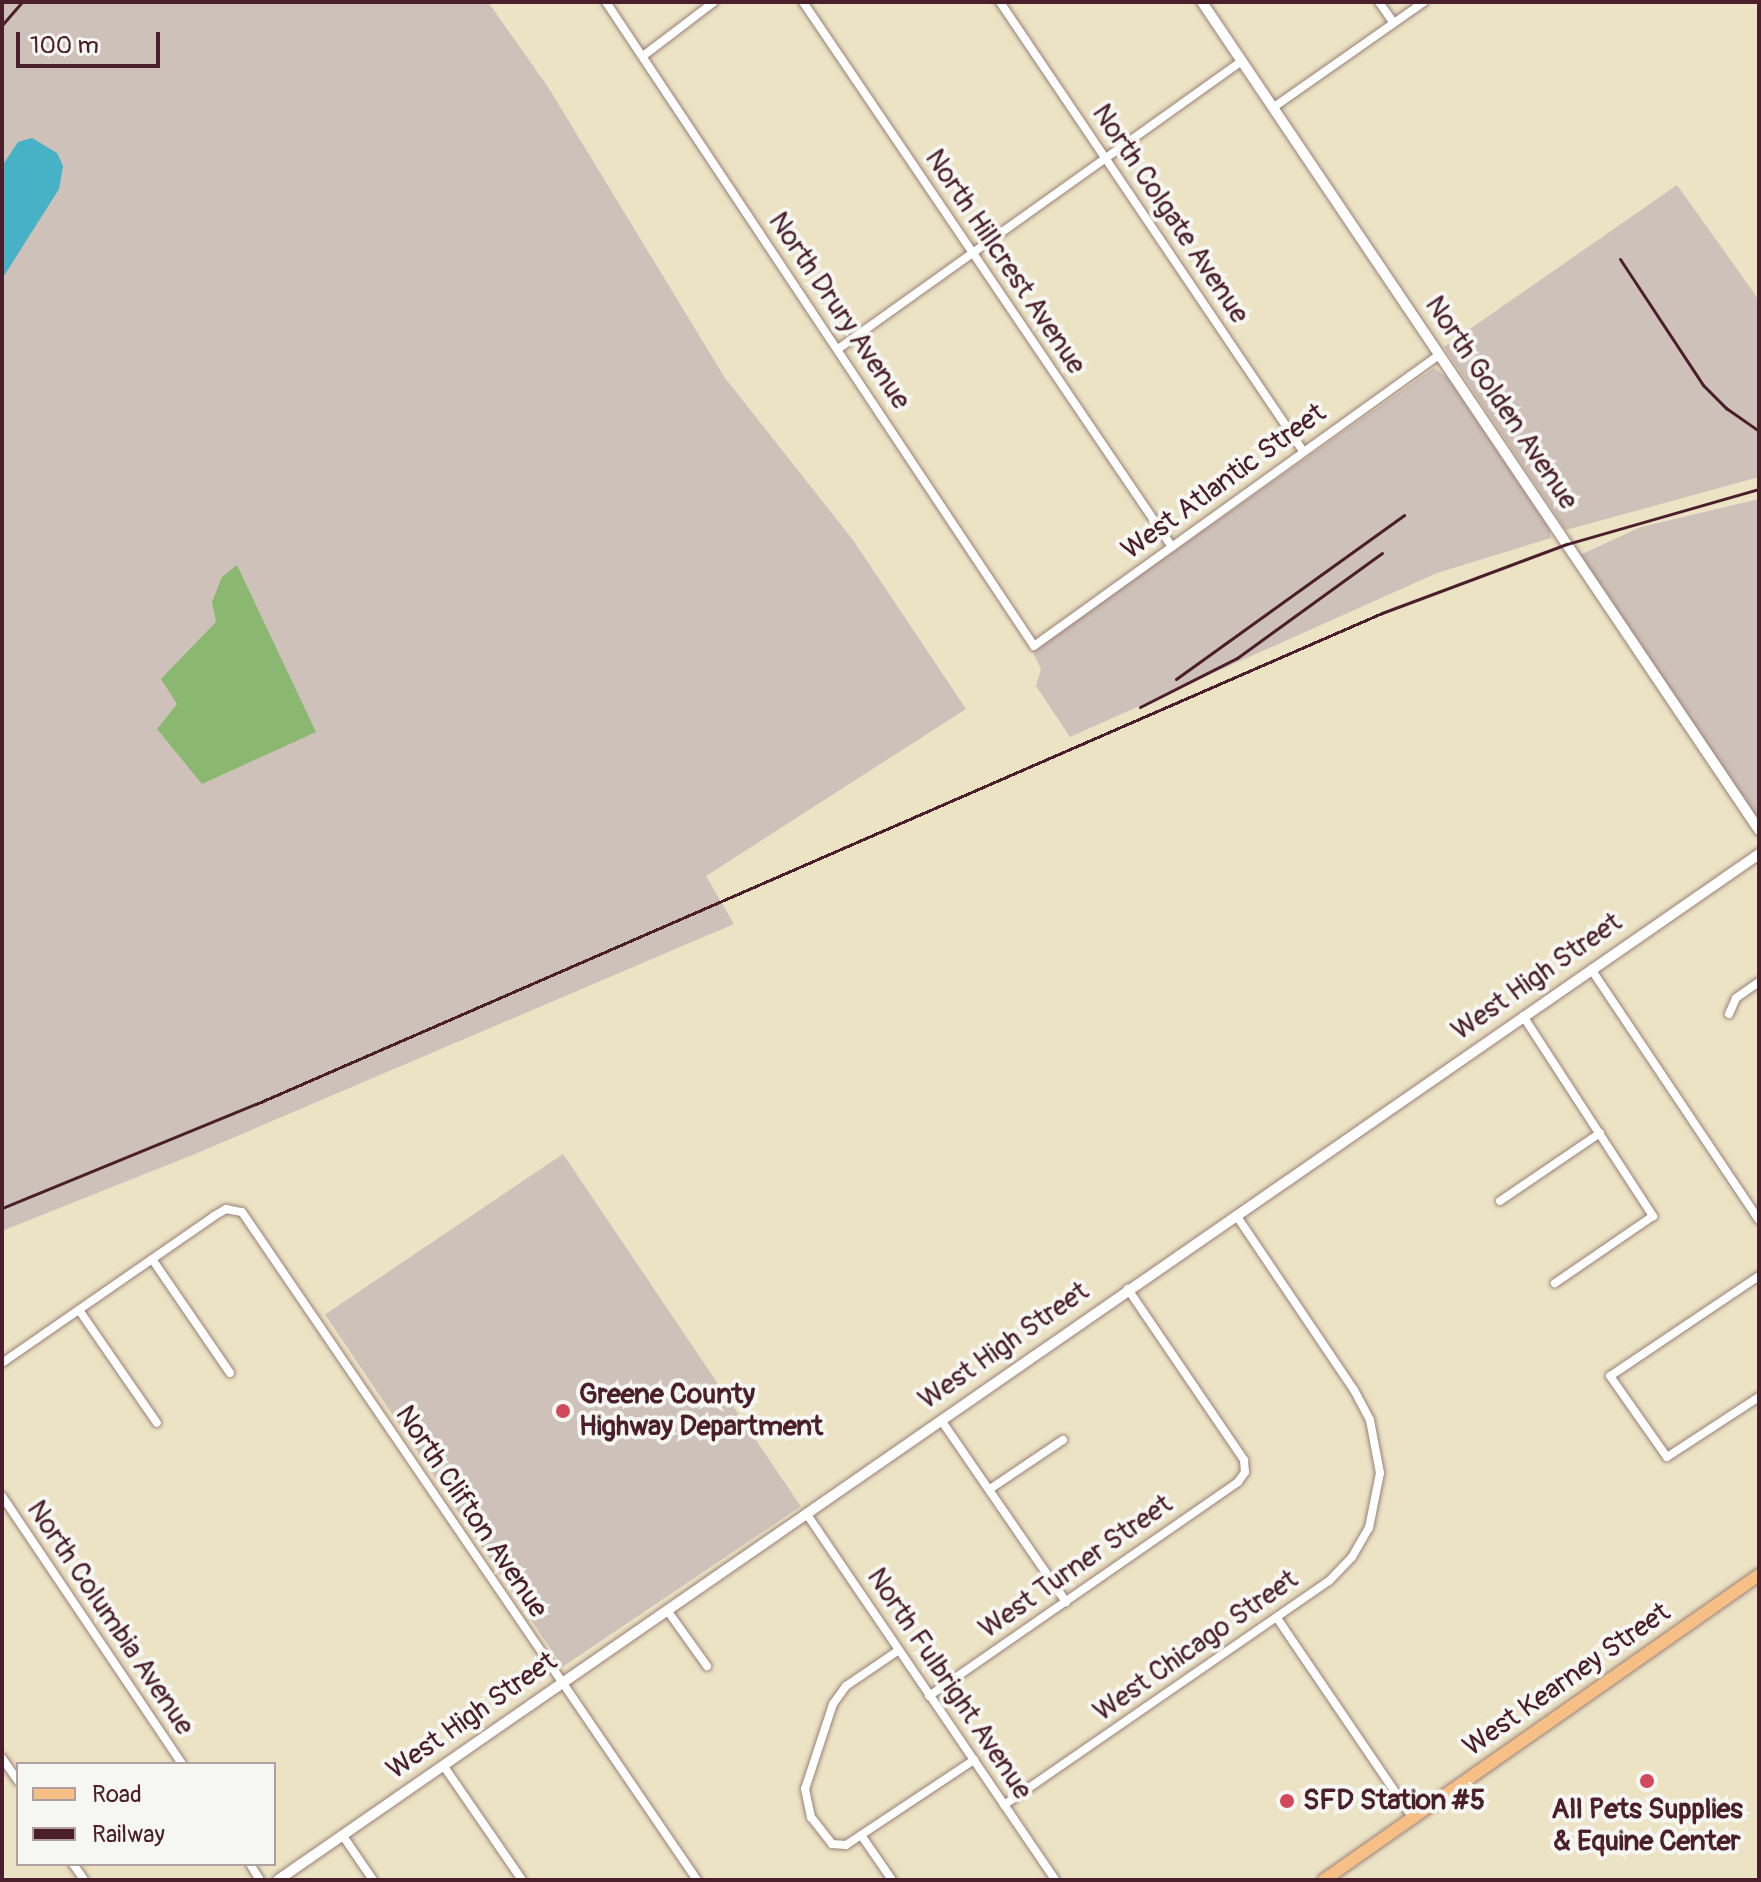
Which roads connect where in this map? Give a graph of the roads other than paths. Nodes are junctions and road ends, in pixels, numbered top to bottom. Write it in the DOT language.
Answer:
graph roads {
  1 [pos="606,2"];
  2 [pos="714,2"];
  3 [pos="803,2"];
  4 [pos="1000,2"];
  5 [pos="1202,2"];
  6 [pos="1379,2"];
  7 [pos="1424,2"];
  8 [pos="1393,22"];
  9 [pos="643,56"];
  10 [pos="1242,61"];
  11 [pos="1274,107"];
  12 [pos="1105,157"];
  13 [pos="973,253"];
  14 [pos="838,349"];
  15 [pos="1439,355"];
  16 [pos="1303,451"];
  17 [pos="1172,547"];
  18 [pos="1034,646"];
  19 [pos="1759,830"];
  20 [pos="1759,854"];
  21 [pos="1591,969"];
  22 [pos="1759,982"];
  23 [pos="1729,1014"];
  24 [pos="1523,1016"];
  25 [pos="1600,1133"];
  26 [pos="1500,1201"];
  27 [pos="1236,1215"];
  28 [pos="1759,1220"];
  29 [pos="152,1259"];
  30 [pos="1759,1276"];
  31 [pos="1555,1283"];
  32 [pos="1128,1289"];
  33 [pos="79,1310"];
  34 [pos="2,1363"];
  35 [pos="230,1373"];
  36 [pos="1759,1397"];
  37 [pos="941,1420"];
  38 [pos="157,1423"];
  39 [pos="1063,1440"];
  40 [pos="990,1489"];
  41 [pos="2,1496"];
  42 [pos="806,1513"];
  43 [pos="1759,1575"];
  44 [pos="1066,1602"];
  45 [pos="667,1610"];
  46 [pos="1277,1618"];
  47 [pos="899,1650"];
  48 [pos="707,1666"];
  49 [pos="560,1683"];
  50 [pos="929,1696"];
  51 [pos="2,1758"];
  52 [pos="974,1760"];
  53 [pos="181,1762"];
  54 [pos="443,1765"];
  55 [pos="16,1778"];
  56 [pos="1004,1805"];
  57 [pos="1413,1818"];
  58 [pos="861,1835"];
  59 [pos="343,1836"];
  60 [pos="278,1880"];
  61 [pos="373,1880"];
  62 [pos="522,1880"];
  63 [pos="697,1880"];
  64 [pos="892,1880"];
  65 [pos="1055,1880"];
  66 [pos="1324,1880"];
  1 -- 9 [label="street, North Drury Avenue"];
  2 -- 9 [label="street"];
  3 -- 13 [label="street, North Hillcrest Avenue"];
  4 -- 12 [label="street, North Colgate Avenue"];
  5 -- 10 [label="street, North Golden Avenue"];
  6 -- 8 [label="street"];
  7 -- 8 [label="street"];
  8 -- 11 [label="street"];
  9 -- 14 [label="street, North Drury Avenue"];
  10 -- 11 [label="street, North Golden Avenue"];
  10 -- 12 [label="street"];
  11 -- 15 [label="street, North Golden Avenue"];
  12 -- 13 [label="street"];
  12 -- 16 [label="street, North Colgate Avenue"];
  13 -- 14 [label="street"];
  13 -- 17 [label="street, North Hillcrest Avenue"];
  14 -- 18 [label="street, North Drury Avenue"];
  15 -- 16 [label="street, West Atlantic Street"];
  15 -- 19 [label="street, North Golden Avenue"];
  16 -- 17 [label="street, West Atlantic Street"];
  17 -- 18 [label="street, West Atlantic Street"];
  20 -- 21 [label="street, West High Street"];
  21 -- 24 [label="street, West High Street"];
  21 -- 28 [label="street"];
  22 -- 23 [label="street"];
  24 -- 25 [label="street"];
  24 -- 27 [label="street, West High Street"];
  25 -- 26 [label="street"];
  25 -- 31 [label="street"];
  27 -- 32 [label="street, West High Street"];
  27 -- 46 [label="street, West Chicago Street"];
  29 -- 33 [label="street"];
  29 -- 35 [label="street"];
  29 -- 49 [label="street, North Clifton Avenue"];
  30 -- 36 [label="street"];
  32 -- 37 [label="street, West High Street"];
  32 -- 44 [label="street, West Turner Street"];
  33 -- 34 [label="street"];
  33 -- 38 [label="street"];
  37 -- 40 [label="street"];
  37 -- 42 [label="street, West High Street"];
  39 -- 40 [label="street"];
  40 -- 44 [label="street"];
  41 -- 53 [label="street, North Columbia Avenue"];
  42 -- 45 [label="street, West High Street"];
  42 -- 47 [label="street, North Fulbright Avenue"];
  43 -- 57 [label="main road, West Kearney Street"];
  44 -- 50 [label="street, West Turner Street"];
  45 -- 48 [label="street"];
  45 -- 49 [label="street, West High Street"];
  46 -- 56 [label="street, West Chicago Street"];
  46 -- 57 [label="street"];
  47 -- 50 [label="street, North Fulbright Avenue"];
  47 -- 58 [label="street"];
  49 -- 54 [label="street, West High Street"];
  49 -- 63 [label="street, North Clifton Avenue"];
  50 -- 52 [label="street, North Fulbright Avenue"];
  51 -- 55 [label="street"];
  52 -- 56 [label="street, North Fulbright Avenue"];
  52 -- 58 [label="street"];
  54 -- 59 [label="street, West High Street"];
  54 -- 62 [label="street"];
  56 -- 65 [label="street, North Fulbright Avenue"];
  57 -- 66 [label="main road, West Kearney Street"];
  58 -- 64 [label="street"];
  59 -- 60 [label="street, West High Street"];
  59 -- 61 [label="street"];
}
